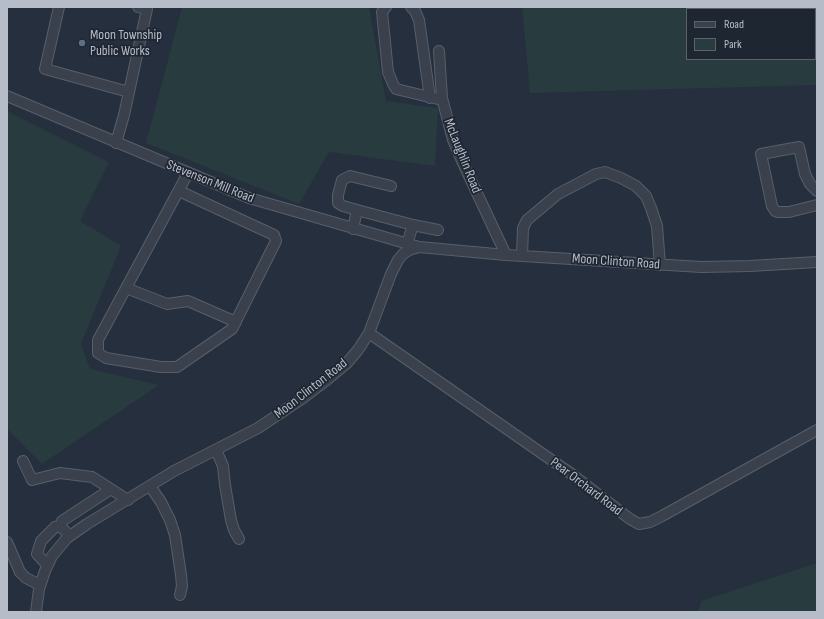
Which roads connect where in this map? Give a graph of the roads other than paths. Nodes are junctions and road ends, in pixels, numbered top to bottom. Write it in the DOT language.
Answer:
graph roads {
  1 [pos="59,7"];
  2 [pos="138,7"];
  3 [pos="386,7"];
  4 [pos="411,7"];
  5 [pos="439,51"];
  6 [pos="129,92"];
  7 [pos="7,96"];
  8 [pos="430,98"];
  9 [pos="442,100"];
  10 [pos="116,143"];
  11 [pos="188,173"];
  12 [pos="392,186"];
  13 [pos="179,191"];
  14 [pos="817,191"];
  15 [pos="817,205"];
  16 [pos="357,210"];
  17 [pos="413,225"];
  18 [pos="353,229"];
  19 [pos="438,230"];
  20 [pos="407,244"];
  21 [pos="419,247"];
  22 [pos="506,255"];
  23 [pos="522,256"];
  24 [pos="817,262"];
  25 [pos="660,265"];
  26 [pos="126,288"];
  27 [pos="236,322"];
  28 [pos="369,333"];
  29 [pos="817,430"];
  30 [pos="216,450"];
  31 [pos="24,461"];
  32 [pos="150,486"];
  33 [pos="111,489"];
  34 [pos="128,500"];
  35 [pos="60,526"];
  36 [pos="70,536"];
  37 [pos="239,539"];
  38 [pos="7,542"];
  39 [pos="47,565"];
  40 [pos="40,585"];
  41 [pos="180,594"];
  42 [pos="36,612"];
  1 -- 6 [label="street"];
  2 -- 6 [label="street"];
  3 -- 8 [label="street"];
  4 -- 8 [label="street"];
  5 -- 9 [label="street, McLaughlin Road"];
  6 -- 10 [label="street"];
  7 -- 10 [label="street, Stevenson Mill Road"];
  8 -- 9 [label="street"];
  9 -- 22 [label="street, McLaughlin Road"];
  10 -- 11 [label="street, Stevenson Mill Road"];
  11 -- 13 [label="street"];
  11 -- 18 [label="street, Stevenson Mill Road"];
  12 -- 16 [label="street"];
  13 -- 26 [label="street"];
  13 -- 27 [label="street"];
  14 -- 15 [label="street"];
  16 -- 17 [label="street"];
  16 -- 18 [label="street"];
  17 -- 19 [label="street"];
  17 -- 20 [label="street"];
  18 -- 20 [label="street, Stevenson Mill Road"];
  20 -- 21 [label="street, Stevenson Mill Road"];
  21 -- 22 [label="street, Moon Clinton Road"];
  21 -- 28 [label="street, Moon Clinton Road"];
  22 -- 23 [label="street, Moon Clinton Road"];
  23 -- 25 [label="street, Moon Clinton Road"];
  23 -- 25 [label="street"];
  24 -- 25 [label="street, Moon Clinton Road"];
  26 -- 27 [label="street"];
  26 -- 27 [label="street"];
  28 -- 29 [label="street, Pear Orchard Road"];
  28 -- 30 [label="street, Moon Clinton Road"];
  30 -- 32 [label="street, Moon Clinton Road"];
  30 -- 37 [label="street"];
  31 -- 33 [label="street"];
  32 -- 34 [label="street, Moon Clinton Road"];
  32 -- 41 [label="street"];
  33 -- 34 [label="street"];
  33 -- 35 [label="street"];
  34 -- 36 [label="street, Moon Clinton Road"];
  35 -- 36 [label="street"];
  35 -- 39 [label="street"];
  36 -- 39 [label="street, Moon Clinton Road"];
  38 -- 40 [label="street"];
  39 -- 40 [label="street, Moon Clinton Road"];
  40 -- 42 [label="street, Moon Clinton Road"];
}
